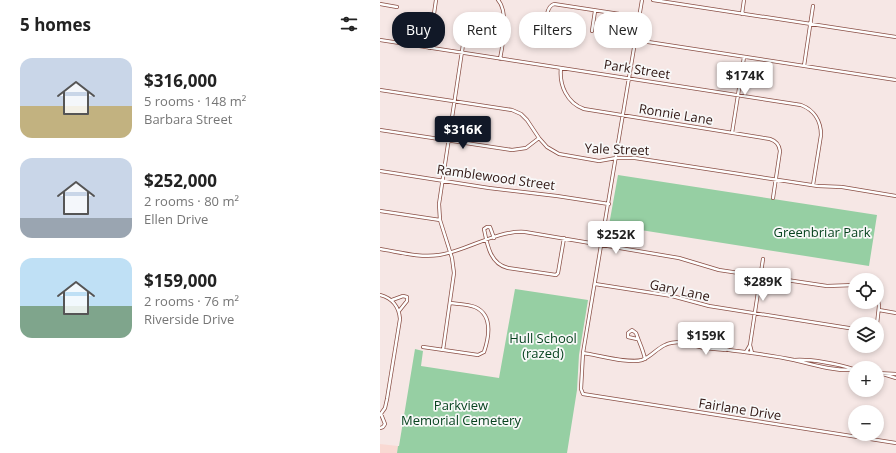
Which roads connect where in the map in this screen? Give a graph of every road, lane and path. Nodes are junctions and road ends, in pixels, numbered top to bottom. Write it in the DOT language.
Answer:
graph roads {
  1 [pos="436,0"];
  2 [pos="498,0"];
  3 [pos="642,0"];
  4 [pos="653,0"];
  5 [pos="744,0"];
  6 [pos="380,4"];
  7 [pos="397,6"];
  8 [pos="813,6"];
  9 [pos="595,10"];
  10 [pos="434,12"];
  11 [pos="548,12"];
  12 [pos="608,12"];
  13 [pos="640,12"];
  14 [pos="742,14"];
  15 [pos="811,25"];
  16 [pos="592,31"];
  17 [pos="896,37"];
  18 [pos="380,40"];
  19 [pos="392,42"];
  20 [pos="652,43"];
  21 [pos="429,48"];
  22 [pos="463,48"];
  23 [pos="634,48"];
  24 [pos="462,53"];
  25 [pos="744,57"];
  26 [pos="500,59"];
  27 [pos="804,66"];
  28 [pos="561,68"];
  29 [pos="629,78"];
  30 [pos="896,80"];
  31 [pos="380,90"];
  32 [pos="738,95"];
  33 [pos="455,101"];
  34 [pos="623,116"];
  35 [pos="380,130"];
  36 [pos="732,133"];
  37 [pos="539,138"];
  38 [pos="449,140"];
  39 [pos="616,158"];
  40 [pos="380,171"];
  41 [pos="443,180"];
  42 [pos="776,180"];
  43 [pos="813,186"];
  44 [pos="896,196"];
  45 [pos="773,198"];
  46 [pos="609,204"];
  47 [pos="380,211"];
  48 [pos="440,220"];
  49 [pos="494,238"];
  50 [pos="564,238"];
  51 [pos="486,240"];
  52 [pos="602,244"];
  53 [pos="380,249"];
  54 [pos="450,252"];
  55 [pos="763,259"];
  56 [pos="760,276"];
  57 [pos="595,284"];
  58 [pos="848,285"];
  59 [pos="380,295"];
  60 [pos="391,301"];
  61 [pos="450,303"];
  62 [pos="879,310"];
  63 [pos="399,311"];
  64 [pos="896,313"];
  65 [pos="754,314"];
  66 [pos="878,317"];
  67 [pos="848,328"];
  68 [pos="637,339"];
  69 [pos="750,345"];
  70 [pos="423,347"];
  71 [pos="443,350"];
  72 [pos="746,352"];
  73 [pos="584,353"];
  74 [pos="752,353"];
  75 [pos="645,358"];
  76 [pos="848,370"];
  77 [pos="884,374"];
  78 [pos="896,374"];
  79 [pos="884,375"];
  80 [pos="896,378"];
  81 [pos="380,414"];
  82 [pos="380,428"];
  83 [pos="896,443"];
  1 -- 10 [label="street"];
  2 -- 26 [label="street"];
  3 -- 13 [label="street"];
  4 -- 14 [label="street"];
  5 -- 14 [label="street"];
  6 -- 7 [label="street"];
  8 -- 15 [label="street"];
  9 -- 11 [label="street"];
  9 -- 12 [label="street"];
  9 -- 16 [label="street"];
  14 -- 15 [label="street"];
  15 -- 17 [label="street"];
  15 -- 27 [label="street"];
  18 -- 19 [label="street, Park Street"];
  20 -- 25 [label="street"];
  21 -- 24 [label="street, Park Street"];
  22 -- 24 [label="street"];
  23 -- 29 [label="street"];
  24 -- 26 [label="street, Park Street"];
  24 -- 33 [label="street"];
  25 -- 27 [label="street"];
  25 -- 32 [label="street"];
  26 -- 28 [label="street, Park Street"];
  27 -- 30 [label="street"];
  28 -- 29 [label="street, Park Street"];
  28 -- 34 [label="street, Ronnie Lane"];
  29 -- 32 [label="street, Park Street"];
  29 -- 34 [label="street"];
  31 -- 33 [label="street, Yale Street"];
  32 -- 36 [label="street"];
  32 -- 43 [label="street, Park Street"];
  33 -- 37 [label="street, Yale Street"];
  33 -- 38 [label="street"];
  34 -- 36 [label="street, Ronnie Lane"];
  34 -- 39 [label="street"];
  35 -- 38 [label="street"];
  36 -- 42 [label="street, Ronnie Lane"];
  37 -- 38 [label="street"];
  37 -- 39 [label="street, Yale Street"];
  38 -- 41 [label="street"];
  39 -- 42 [label="street, Yale Street"];
  39 -- 46 [label="street"];
  40 -- 41 [label="street, Ramblewood Street"];
  41 -- 46 [label="street, Ramblewood Street"];
  41 -- 48 [label="street"];
  42 -- 43 [label="street, Yale Street"];
  42 -- 45 [label="street"];
  43 -- 44 [label="street, Yale Street"];
  46 -- 52 [label="street"];
  47 -- 48 [label="street"];
  48 -- 54 [label="street"];
  49 -- 50 [label="street"];
  49 -- 51 [label="street"];
  49 -- 51 [label="street"];
  50 -- 51 [label="street"];
  50 -- 52 [label="street"];
  51 -- 54 [label="street"];
  52 -- 56 [label="street"];
  52 -- 57 [label="street"];
  53 -- 54 [label="street"];
  54 -- 61 [label="street"];
  55 -- 56 [label="street"];
  56 -- 58 [label="street"];
  56 -- 65 [label="street"];
  57 -- 65 [label="street, Gary Lane"];
  57 -- 73 [label="street"];
  59 -- 60 [label="street"];
  60 -- 63 [label="street"];
  60 -- 63 [label="street"];
  61 -- 71 [label="street"];
  61 -- 71 [label="street"];
  62 -- 64 [label="street"];
  62 -- 66 [label="street"];
  63 -- 81 [label="street"];
  65 -- 67 [label="street, Gary Lane"];
  65 -- 69 [label="street"];
  68 -- 75 [label="street"];
  69 -- 72 [label="street"];
  69 -- 74 [label="street"];
  70 -- 71 [label="street"];
  72 -- 74 [label="street"];
  72 -- 75 [label="street"];
  73 -- 75 [label="street"];
  73 -- 83 [label="street, Fairlane Drive"];
  74 -- 76 [label="street"];
  77 -- 78 [label="street"];
  79 -- 80 [label="street"];
  81 -- 82 [label="street"];
}
